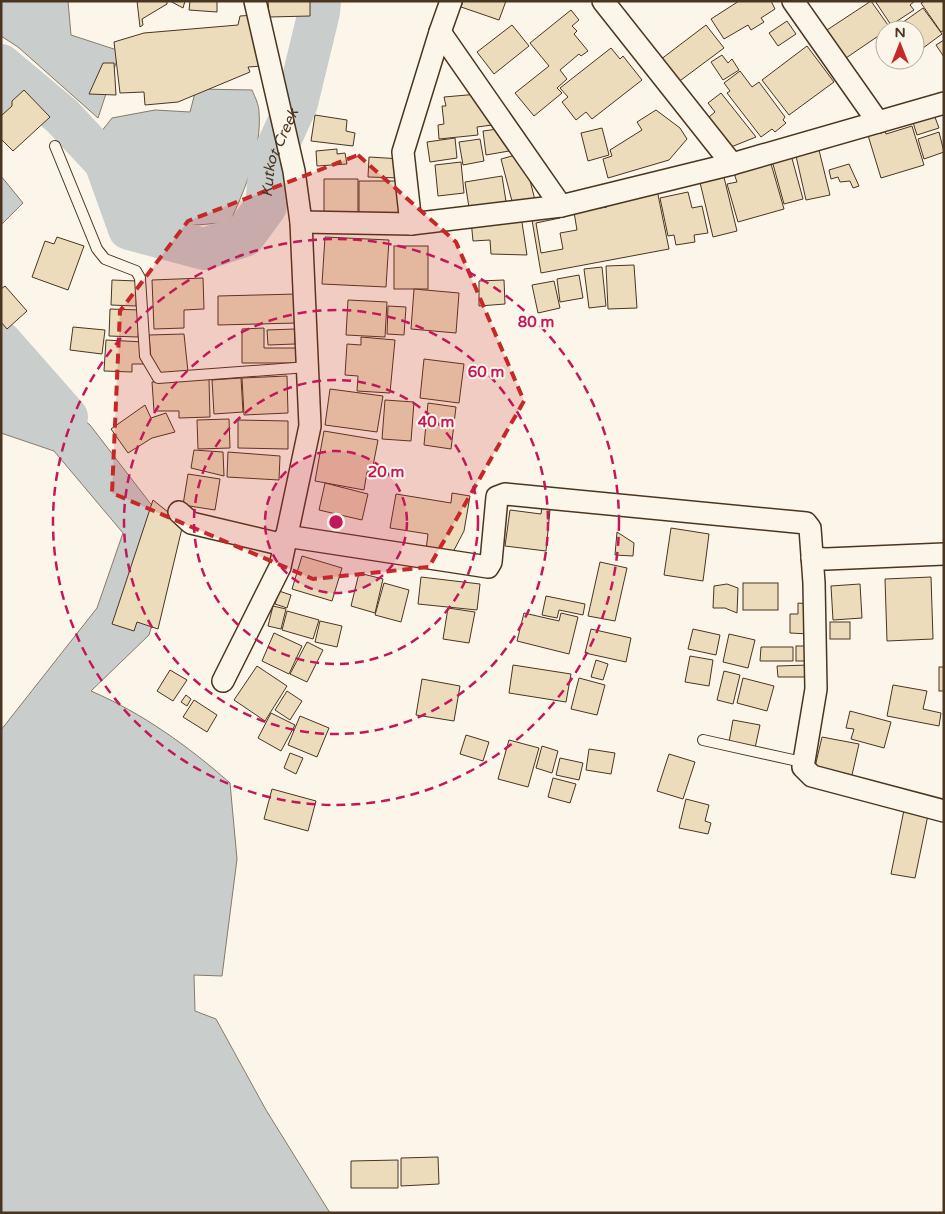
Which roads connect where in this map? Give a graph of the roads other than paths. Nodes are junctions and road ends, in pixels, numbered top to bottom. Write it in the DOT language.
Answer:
graph roads {
  1 [pos="451,1"];
  2 [pos="603,1"];
  3 [pos="793,1"];
  4 [pos="256,6"];
  5 [pos="440,32"];
  6 [pos="944,103"];
  7 [pos="878,122"];
  8 [pos="55,146"];
  9 [pos="732,164"];
  10 [pos="561,206"];
  11 [pos="301,222"];
  12 [pos="411,224"];
  13 [pos="308,367"];
  14 [pos="179,512"];
  15 [pos="285,541"];
  16 [pos="944,554"];
  17 [pos="812,558"];
  18 [pos="223,681"];
  19 [pos="703,740"];
  20 [pos="802,762"];
  21 [pos="944,811"];
  1 -- 5 [label="street"];
  2 -- 9 [label="street"];
  3 -- 7 [label="street"];
  4 -- 11 [label="street"];
  5 -- 10 [label="street"];
  5 -- 12 [label="street"];
  6 -- 7 [label="street"];
  7 -- 9 [label="street"];
  8 -- 13 [label="lane"];
  9 -- 10 [label="street"];
  10 -- 12 [label="street"];
  11 -- 12 [label="street"];
  11 -- 13 [label="street"];
  13 -- 15 [label="street"];
  14 -- 15 [label="street"];
  15 -- 17 [label="street"];
  15 -- 18 [label="street"];
  16 -- 17 [label="street"];
  17 -- 20 [label="street"];
  19 -- 20 [label="lane"];
  20 -- 21 [label="street"];
}
